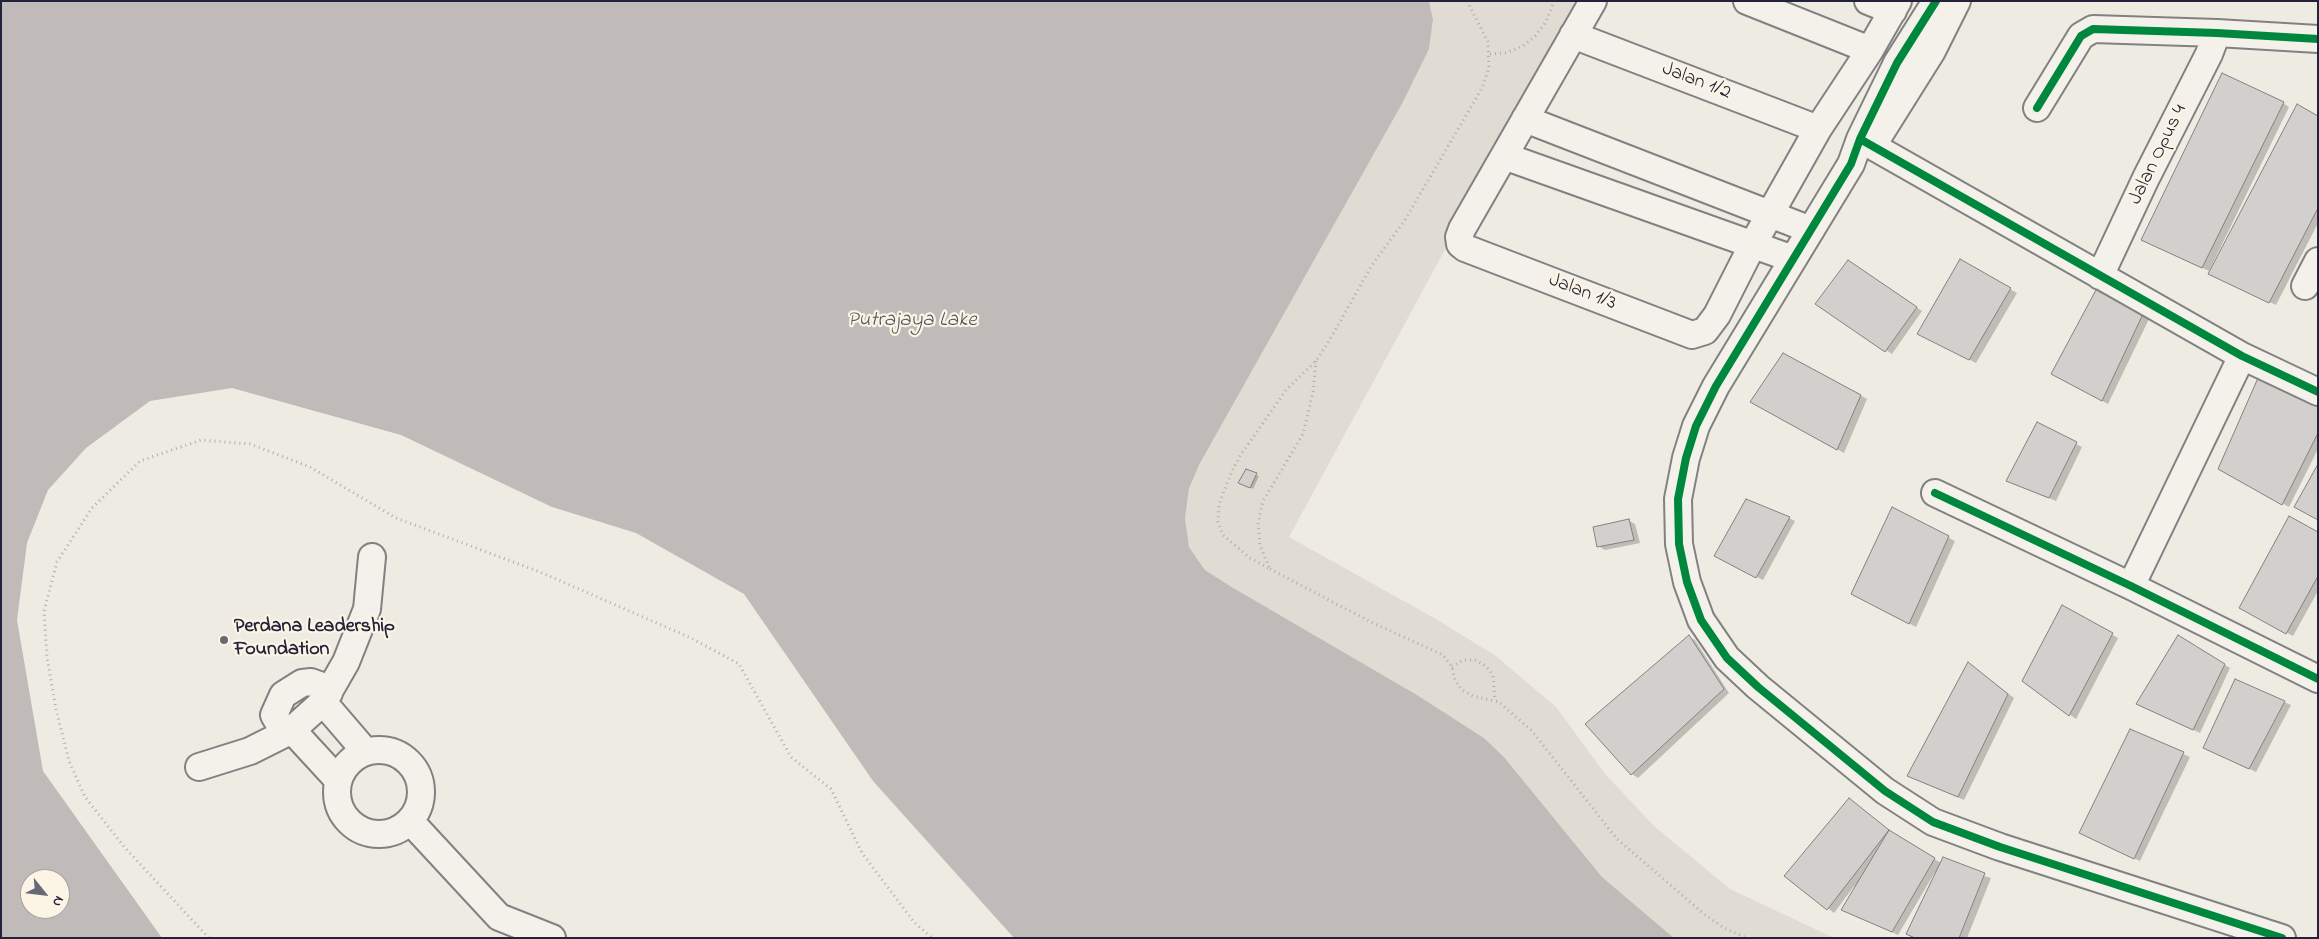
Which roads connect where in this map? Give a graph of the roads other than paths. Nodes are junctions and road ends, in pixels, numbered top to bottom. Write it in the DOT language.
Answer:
graph roads {
  1 [pos="1593,1"];
  2 [pos="1747,1"];
  3 [pos="1868,1"];
  4 [pos="1936,1"];
  5 [pos="1957,1"];
  6 [pos="1895,6"];
  7 [pos="2217,33"];
  8 [pos="1573,35"];
  9 [pos="2318,39"];
  10 [pos="1870,50"];
  11 [pos="1891,98"];
  12 [pos="2037,108"];
  13 [pos="1525,119"];
  14 [pos="1818,129"];
  15 [pos="1866,142"];
  16 [pos="1504,156"];
  17 [pos="1771,214"];
  18 [pos="1811,230"];
  19 [pos="1753,244"];
  20 [pos="1793,259"];
  21 [pos="2318,261"];
  22 [pos="2100,276"];
  23 [pos="2306,286"];
  24 [pos="2242,356"];
  25 [pos="2318,392"];
  26 [pos="1935,493"];
  27 [pos="372,557"];
  28 [pos="2131,586"];
  29 [pos="2318,679"];
  30 [pos="326,697"];
  31 [pos="288,732"];
  32 [pos="365,751"];
  33 [pos="199,767"];
  34 [pos="338,780"];
  35 [pos="410,821"];
  36 [pos="2240,931"];
  37 [pos="552,938"];
  38 [pos="2282,938"];
  1 -- 8 [label="street"];
  2 -- 10 [label="street"];
  3 -- 6 [label="street"];
  4 -- 11 [label="street"];
  5 -- 11 [label="street"];
  6 -- 10 [label="street"];
  7 -- 9 [label="street"];
  7 -- 12 [label="street"];
  7 -- 22 [label="street, Jalan Opus 4"];
  8 -- 13 [label="street"];
  8 -- 14 [label="street, Jalan 1/2"];
  10 -- 14 [label="street"];
  11 -- 15 [label="street"];
  13 -- 16 [label="street"];
  13 -- 17 [label="street"];
  14 -- 17 [label="street"];
  15 -- 18 [label="street"];
  15 -- 22 [label="street"];
  16 -- 19 [label="street"];
  16 -- 19 [label="street, Jalan 1/3"];
  17 -- 18 [label="street"];
  17 -- 19 [label="street"];
  18 -- 20 [label="street"];
  19 -- 20 [label="street"];
  20 -- 36 [label="street"];
  21 -- 23 [label="street"];
  22 -- 24 [label="street"];
  24 -- 25 [label="street"];
  24 -- 28 [label="street"];
  26 -- 28 [label="street"];
  27 -- 30 [label="street"];
  28 -- 29 [label="street"];
  30 -- 31 [label="street"];
  30 -- 32 [label="street"];
  31 -- 33 [label="street"];
  31 -- 34 [label="street"];
  32 -- 34 [label="street"];
  32 -- 35 [label="street"];
  34 -- 35 [label="street"];
  35 -- 37 [label="street"];
  36 -- 38 [label="street"];
}
